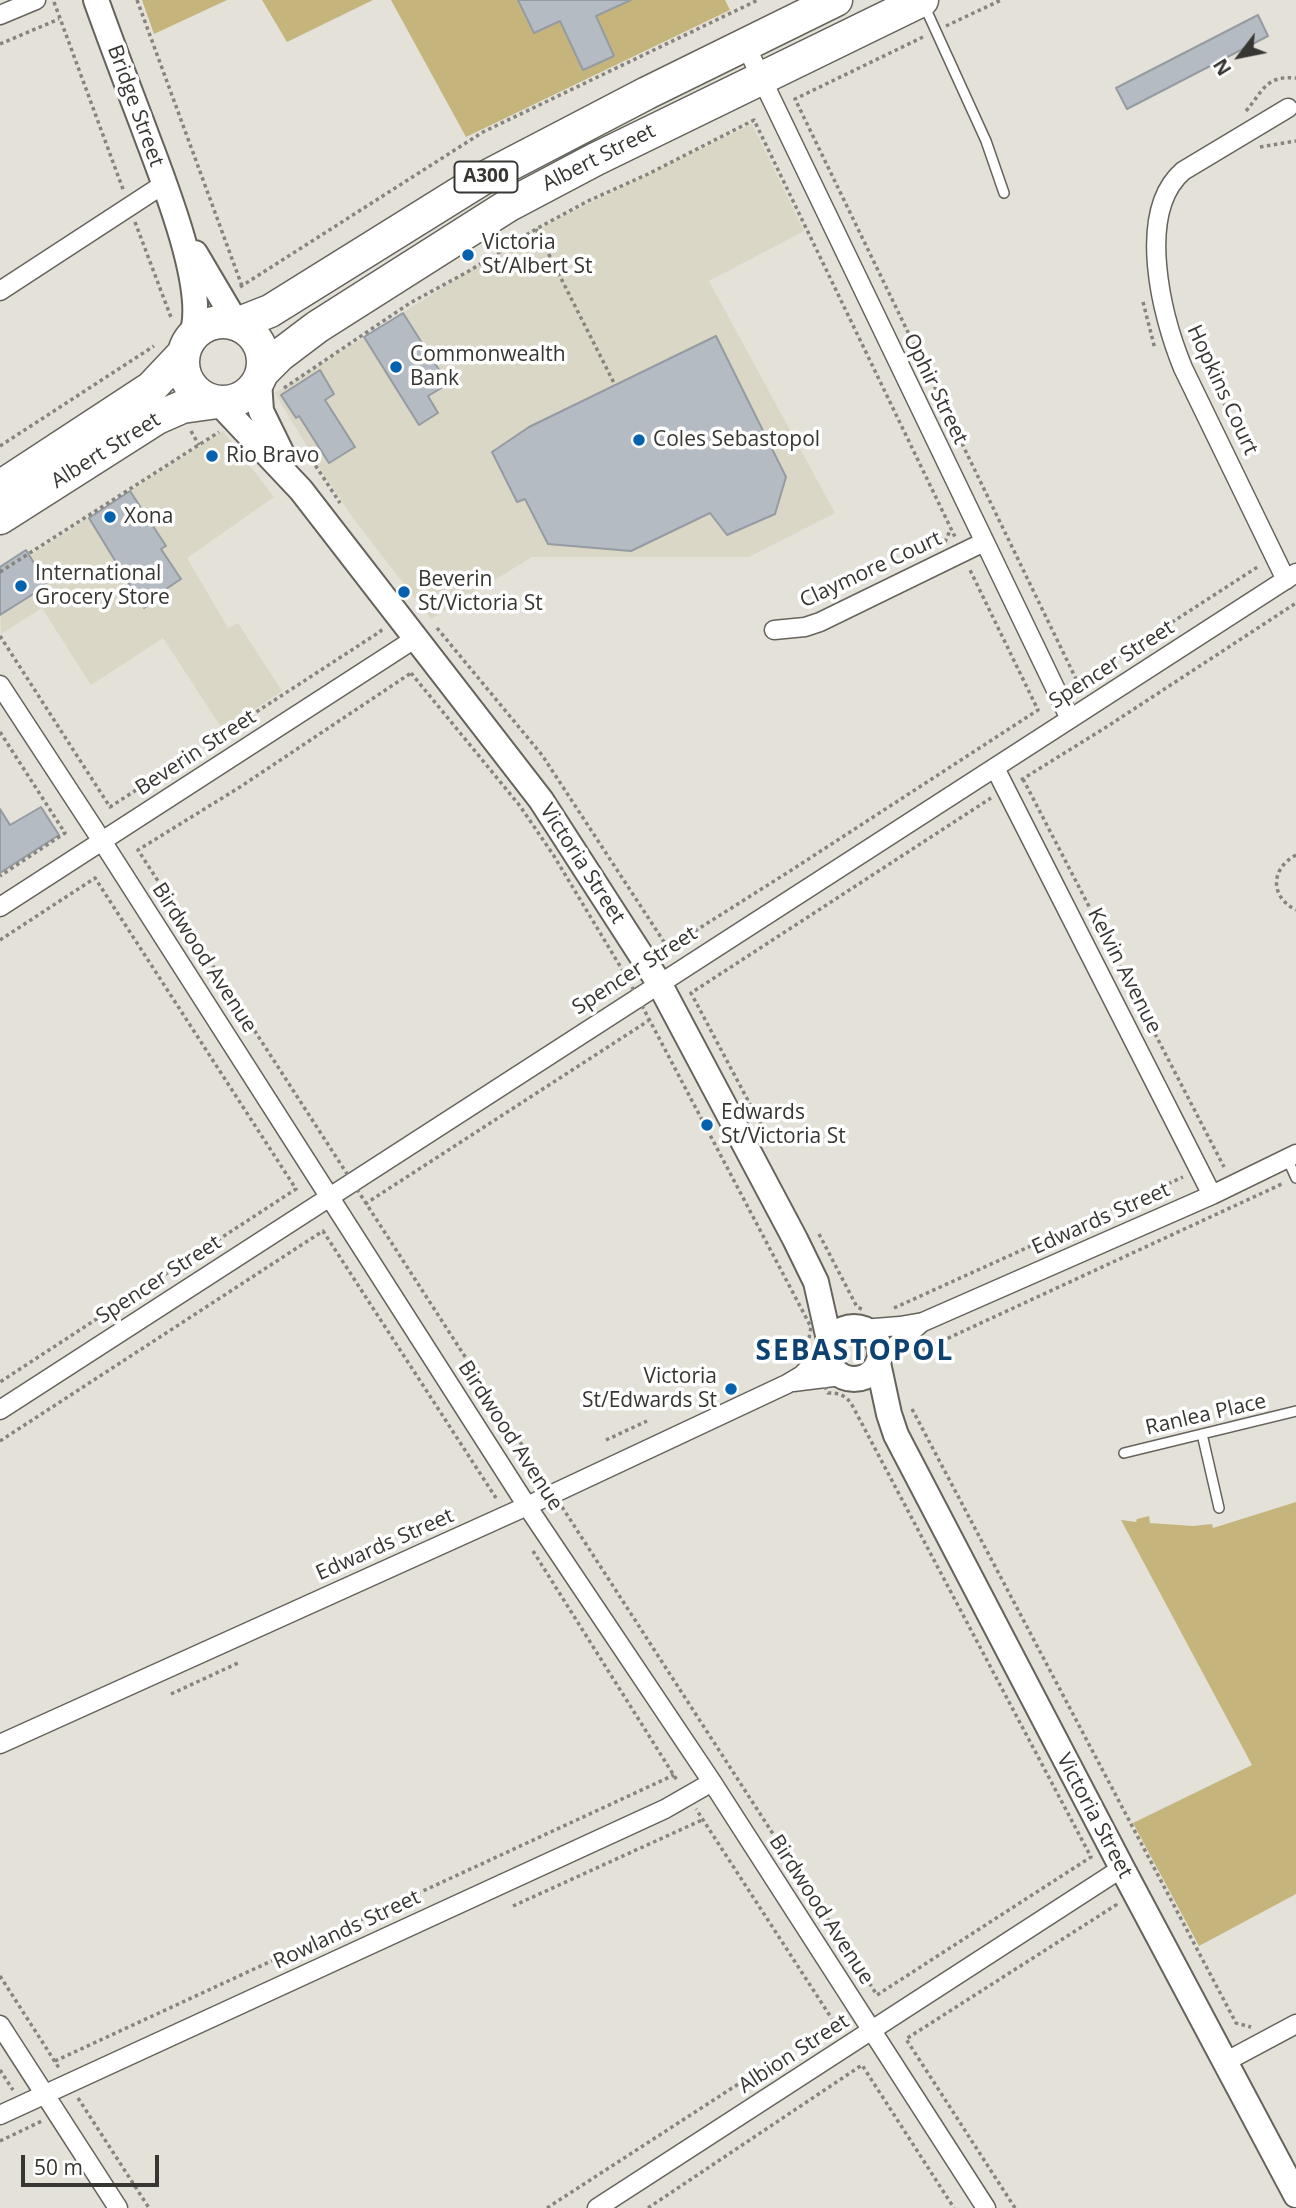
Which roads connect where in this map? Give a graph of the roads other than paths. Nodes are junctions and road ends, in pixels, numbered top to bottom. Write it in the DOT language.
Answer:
graph roads {
  1 [pos="36,0"];
  2 [pos="96,0"];
  3 [pos="836,0"];
  4 [pos="922,0"];
  5 [pos="0,15"];
  6 [pos="745,44"];
  7 [pos="760,78"];
  8 [pos="1288,108"];
  9 [pos="164,184"];
  10 [pos="1004,193"];
  11 [pos="174,212"];
  12 [pos="0,291"];
  13 [pos="237,324"];
  14 [pos="179,340"];
  15 [pos="260,387"];
  16 [pos="228,411"];
  17 [pos="0,487"];
  18 [pos="301,490"];
  19 [pos="0,518"];
  20 [pos="984,542"];
  21 [pos="1291,576"];
  22 [pos="774,630"];
  23 [pos="416,638"];
  24 [pos="0,685"];
  25 [pos="1070,719"];
  26 [pos="995,768"];
  27 [pos="102,841"];
  28 [pos="0,907"];
  29 [pos="659,983"];
  30 [pos="1291,1156"];
  31 [pos="1296,1178"];
  32 [pos="1212,1195"];
  33 [pos="330,1196"];
  34 [pos="812,1272"];
  35 [pos="861,1319"];
  36 [pos="923,1322"];
  37 [pos="879,1361"];
  38 [pos="830,1364"];
  39 [pos="0,1410"];
  40 [pos="1296,1411"];
  41 [pos="1202,1434"];
  42 [pos="896,1435"];
  43 [pos="1124,1452"];
  44 [pos="527,1506"];
  45 [pos="1219,1508"];
  46 [pos="0,1744"];
  47 [pos="712,1782"];
  48 [pos="1122,1868"];
  49 [pos="1296,2024"];
  50 [pos="0,2025"];
  51 [pos="872,2031"];
  52 [pos="1225,2062"];
  53 [pos="44,2094"];
  54 [pos="0,2115"];
  55 [pos="1296,2195"];
  56 [pos="118,2208"];
  57 [pos="597,2208"];
  58 [pos="986,2208"];
  1 -- 5 [label="street"];
  2 -- 9 [label="street, Bridge Street"];
  3 -- 6 [label="highway, Albert Street / A300"];
  4 -- 7 [label="highway, Albert Street / A300"];
  4 -- 10 [label="lane"];
  6 -- 7 [label="street, Ophir Street"];
  6 -- 13 [label="highway, Albert Street / A300"];
  7 -- 15 [label="highway, Albert Street / A300"];
  7 -- 20 [label="street, Ophir Street"];
  8 -- 21 [label="street, Hopkins Court"];
  9 -- 11 [label="street, Bridge Street"];
  9 -- 12 [label="street"];
  11 -- 13 [label="street"];
  11 -- 14 [label="street"];
  13 -- 14 [label="highway"];
  13 -- 15 [label="highway"];
  14 -- 16 [label="highway"];
  14 -- 17 [label="highway, Albert Street"];
  15 -- 16 [label="highway"];
  15 -- 18 [label="street, Victoria Street"];
  16 -- 18 [label="street, Victoria Street"];
  16 -- 19 [label="highway, Albert Street"];
  18 -- 23 [label="street, Victoria Street"];
  20 -- 22 [label="street, Claymore Court"];
  20 -- 25 [label="street, Ophir Street"];
  21 -- 25 [label="street, Spencer Street"];
  23 -- 27 [label="street, Beverin Street"];
  23 -- 29 [label="street, Victoria Street"];
  24 -- 27 [label="street, Birdwood Avenue"];
  25 -- 26 [label="street, Spencer Street"];
  26 -- 29 [label="street, Spencer Street"];
  26 -- 32 [label="street, Kelvin Avenue"];
  27 -- 28 [label="street, Beverin Street"];
  27 -- 33 [label="street, Birdwood Avenue"];
  29 -- 33 [label="street, Spencer Street"];
  29 -- 34 [label="street, Victoria Street"];
  30 -- 31 [label="lane"];
  30 -- 32 [label="street, Edwards Street"];
  32 -- 36 [label="street, Edwards Street"];
  33 -- 39 [label="street, Spencer Street"];
  33 -- 44 [label="street, Birdwood Avenue"];
  34 -- 35 [label="street, Victoria Street"];
  34 -- 38 [label="street, Victoria Street"];
  35 -- 36 [label="street, Edwards Street"];
  35 -- 37 [label="street"];
  35 -- 38 [label="street"];
  36 -- 37 [label="street, Edwards Street"];
  37 -- 38 [label="street"];
  37 -- 42 [label="street, Victoria Street"];
  38 -- 42 [label="street, Victoria Street"];
  38 -- 44 [label="street, Edwards Street"];
  40 -- 41 [label="lane, Ranlea Place"];
  41 -- 43 [label="lane, Ranlea Place"];
  41 -- 45 [label="lane"];
  42 -- 48 [label="street, Victoria Street"];
  44 -- 46 [label="street, Edwards Street"];
  44 -- 47 [label="street, Birdwood Avenue"];
  47 -- 51 [label="street, Birdwood Avenue"];
  47 -- 53 [label="street, Rowlands Street"];
  48 -- 51 [label="street, Albion Street"];
  48 -- 52 [label="street, Victoria Street"];
  49 -- 52 [label="street"];
  50 -- 53 [label="street"];
  51 -- 57 [label="street, Albion Street"];
  51 -- 58 [label="street, Birdwood Avenue"];
  52 -- 55 [label="street, Victoria Street"];
  53 -- 54 [label="street, Rowlands Street"];
  53 -- 56 [label="street"];
}
